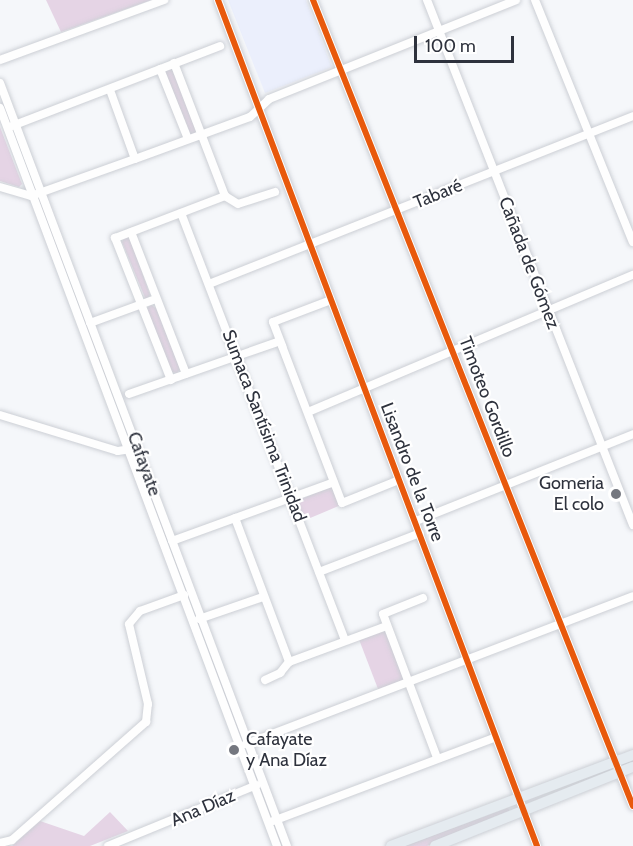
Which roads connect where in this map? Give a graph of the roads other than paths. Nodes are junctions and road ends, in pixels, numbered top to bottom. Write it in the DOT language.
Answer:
graph roads {
  1 [pos="164,0"];
  2 [pos="218,0"];
  3 [pos="313,0"];
  4 [pos="427,0"];
  5 [pos="516,0"];
  6 [pos="535,0"];
  7 [pos="439,32"];
  8 [pos="220,46"];
  9 [pos="1,62"];
  10 [pos="174,63"];
  11 [pos="160,69"];
  12 [pos="340,69"];
  13 [pos="0,83"];
  14 [pos="110,90"];
  15 [pos="0,108"];
  16 [pos="259,110"];
  17 [pos="633,116"];
  18 [pos="11,126"];
  19 [pos="202,134"];
  20 [pos="591,134"];
  21 [pos="188,139"];
  22 [pos="135,159"];
  23 [pos="494,172"];
  24 [pos="0,187"];
  25 [pos="275,192"];
  26 [pos="40,193"];
  27 [pos="31,196"];
  28 [pos="225,196"];
  29 [pos="398,210"];
  30 [pos="181,213"];
  31 [pos="131,232"];
  32 [pos="633,242"];
  33 [pos="312,244"];
  34 [pos="633,275"];
  35 [pos="209,284"];
  36 [pos="156,299"];
  37 [pos="331,300"];
  38 [pos="141,304"];
  39 [pos="547,308"];
  40 [pos="92,322"];
  41 [pos="82,325"];
  42 [pos="280,341"];
  43 [pos="452,348"];
  44 [pos="237,356"];
  45 [pos="186,374"];
  46 [pos="171,380"];
  47 [pos="364,388"];
  48 [pos="129,394"];
  49 [pos="308,412"];
  50 [pos="0,415"];
  51 [pos="633,434"];
  52 [pos="138,447"];
  53 [pos="601,447"];
  54 [pos="128,450"];
  55 [pos="399,480"];
  56 [pos="334,482"];
  57 [pos="505,485"];
  58 [pos="290,498"];
  59 [pos="235,518"];
  60 [pos="416,521"];
  61 [pos="633,525"];
  62 [pos="420,533"];
  63 [pos="172,541"];
  64 [pos="320,572"];
  65 [pos="192,593"];
  66 [pos="182,596"];
  67 [pos="633,596"];
  68 [pos="263,597"];
  69 [pos="423,598"];
  70 [pos="201,618"];
  71 [pos="192,622"];
  72 [pos="561,624"];
  73 [pos="387,626"];
  74 [pos="345,640"];
  75 [pos="467,661"];
  76 [pos="290,662"];
  77 [pos="265,680"];
  78 [pos="409,682"];
  79 [pos="496,737"];
  80 [pos="248,743"];
  81 [pos="239,746"];
  82 [pos="633,755"];
  83 [pos="437,758"];
  84 [pos="618,767"];
  85 [pos="633,767"];
  86 [pos="264,783"];
  87 [pos="254,787"];
  88 [pos="521,805"];
  89 [pos="633,806"];
  90 [pos="278,819"];
  91 [pos="268,823"];
  92 [pos="0,843"];
  93 [pos="108,846"];
  94 [pos="277,846"];
  95 [pos="288,846"];
  96 [pos="392,846"];
  97 [pos="435,846"];
  98 [pos="537,846"];
  1 -- 9 [label="street"];
  2 -- 16 [label="street, Lisandro de la Torre"];
  3 -- 12 [label="street, Timoteo Gordillo"];
  4 -- 7 [label="street, Cañada de Gómez"];
  5 -- 7 [label="street"];
  6 -- 20 [label="street"];
  7 -- 12 [label="street"];
  7 -- 23 [label="street, Cañada de Gómez"];
  8 -- 10 [label="street"];
  10 -- 11 [label="street"];
  10 -- 19 [label="street"];
  11 -- 14 [label="street"];
  11 -- 21 [label="street"];
  12 -- 16 [label="street"];
  12 -- 29 [label="street, Timoteo Gordillo"];
  13 -- 18 [label="street, Cafayate"];
  14 -- 18 [label="street"];
  14 -- 22 [label="street"];
  15 -- 18 [label="street, Cafayate"];
  16 -- 19 [label="street"];
  16 -- 33 [label="street, Lisandro de la Torre"];
  17 -- 20 [label="street, Tabaré"];
  18 -- 26 [label="street, Cafayate"];
  18 -- 27 [label="street, Cafayate"];
  19 -- 21 [label="street"];
  19 -- 28 [label="street"];
  20 -- 23 [label="street, Tabaré"];
  20 -- 32 [label="street"];
  21 -- 22 [label="street"];
  22 -- 26 [label="street"];
  23 -- 29 [label="street, Tabaré"];
  23 -- 39 [label="street, Cañada de Gómez"];
  24 -- 27 [label="street"];
  25 -- 28 [label="street"];
  26 -- 27 [label="street"];
  26 -- 40 [label="street, Cafayate"];
  27 -- 41 [label="street, Cafayate"];
  28 -- 30 [label="street"];
  29 -- 33 [label="street, Tabaré"];
  29 -- 43 [label="street, Timoteo Gordillo"];
  30 -- 31 [label="street"];
  30 -- 35 [label="street, Sumaca Santísima Trinidad"];
  31 -- 36 [label="street"];
  31 -- 38 [label="street"];
  33 -- 35 [label="street, Tabaré"];
  33 -- 37 [label="street, Lisandro de la Torre"];
  34 -- 39 [label="street"];
  35 -- 44 [label="street, Sumaca Santísima Trinidad"];
  36 -- 38 [label="street"];
  36 -- 45 [label="street"];
  37 -- 42 [label="street"];
  37 -- 47 [label="street, Lisandro de la Torre"];
  38 -- 40 [label="street"];
  38 -- 46 [label="street"];
  39 -- 43 [label="street"];
  39 -- 53 [label="street, Cañada de Gómez"];
  40 -- 41 [label="street"];
  40 -- 52 [label="street, Cafayate"];
  41 -- 54 [label="street, Cafayate"];
  42 -- 44 [label="street"];
  42 -- 49 [label="street"];
  43 -- 47 [label="street"];
  43 -- 57 [label="street, Timoteo Gordillo"];
  44 -- 45 [label="street"];
  44 -- 58 [label="street, Sumaca Santísima Trinidad"];
  45 -- 46 [label="street"];
  46 -- 48 [label="street"];
  47 -- 49 [label="street"];
  47 -- 55 [label="street, Lisandro de la Torre"];
  49 -- 56 [label="street"];
  50 -- 54 [label="street"];
  51 -- 53 [label="street"];
  52 -- 54 [label="street"];
  52 -- 63 [label="street, Cafayate"];
  53 -- 57 [label="street"];
  53 -- 61 [label="street, Cañada de Gómez"];
  54 -- 66 [label="street, Cafayate"];
  55 -- 56 [label="street"];
  55 -- 60 [label="street, Lisandro de la Torre"];
  56 -- 58 [label="street"];
  57 -- 60 [label="street"];
  57 -- 72 [label="street, Timoteo Gordillo"];
  58 -- 59 [label="street"];
  58 -- 64 [label="street, Sumaca Santísima Trinidad"];
  59 -- 63 [label="street"];
  59 -- 68 [label="street"];
  60 -- 62 [label="street, Lisandro de la Torre"];
  62 -- 64 [label="street"];
  62 -- 75 [label="street, Lisandro de la Torre"];
  63 -- 65 [label="street, Cafayate"];
  64 -- 74 [label="street, Sumaca Santísima Trinidad"];
  65 -- 66 [label="street"];
  65 -- 70 [label="street, Cafayate"];
  66 -- 71 [label="street, Cafayate"];
  66 -- 92 [label="street"];
  67 -- 72 [label="street"];
  68 -- 70 [label="street"];
  68 -- 76 [label="street"];
  69 -- 73 [label="street"];
  70 -- 71 [label="street"];
  70 -- 80 [label="street, Cafayate"];
  71 -- 81 [label="street, Cafayate"];
  72 -- 75 [label="street"];
  72 -- 84 [label="street, Timoteo Gordillo"];
  73 -- 74 [label="street"];
  73 -- 78 [label="street"];
  74 -- 76 [label="street"];
  75 -- 78 [label="street"];
  75 -- 79 [label="street, Lisandro de la Torre"];
  76 -- 77 [label="street"];
  78 -- 80 [label="street"];
  78 -- 83 [label="street"];
  79 -- 83 [label="street"];
  79 -- 88 [label="street, Lisandro de la Torre"];
  80 -- 81 [label="street"];
  80 -- 86 [label="street, Cafayate"];
  81 -- 87 [label="street, Cafayate"];
  82 -- 84 [label="main road"];
  83 -- 90 [label="street"];
  84 -- 85 [label="main road"];
  84 -- 88 [label="main road"];
  84 -- 89 [label="street, Timoteo Gordillo"];
  86 -- 87 [label="street, Ana Díaz"];
  86 -- 90 [label="street, Cafayate"];
  87 -- 91 [label="street, Cafayate"];
  87 -- 93 [label="street, Ana Díaz"];
  88 -- 96 [label="main road"];
  88 -- 97 [label="main road"];
  88 -- 98 [label="street, Lisandro de la Torre"];
  90 -- 91 [label="street"];
  90 -- 95 [label="street, Cafayate"];
  91 -- 94 [label="street, Cafayate"];
}
